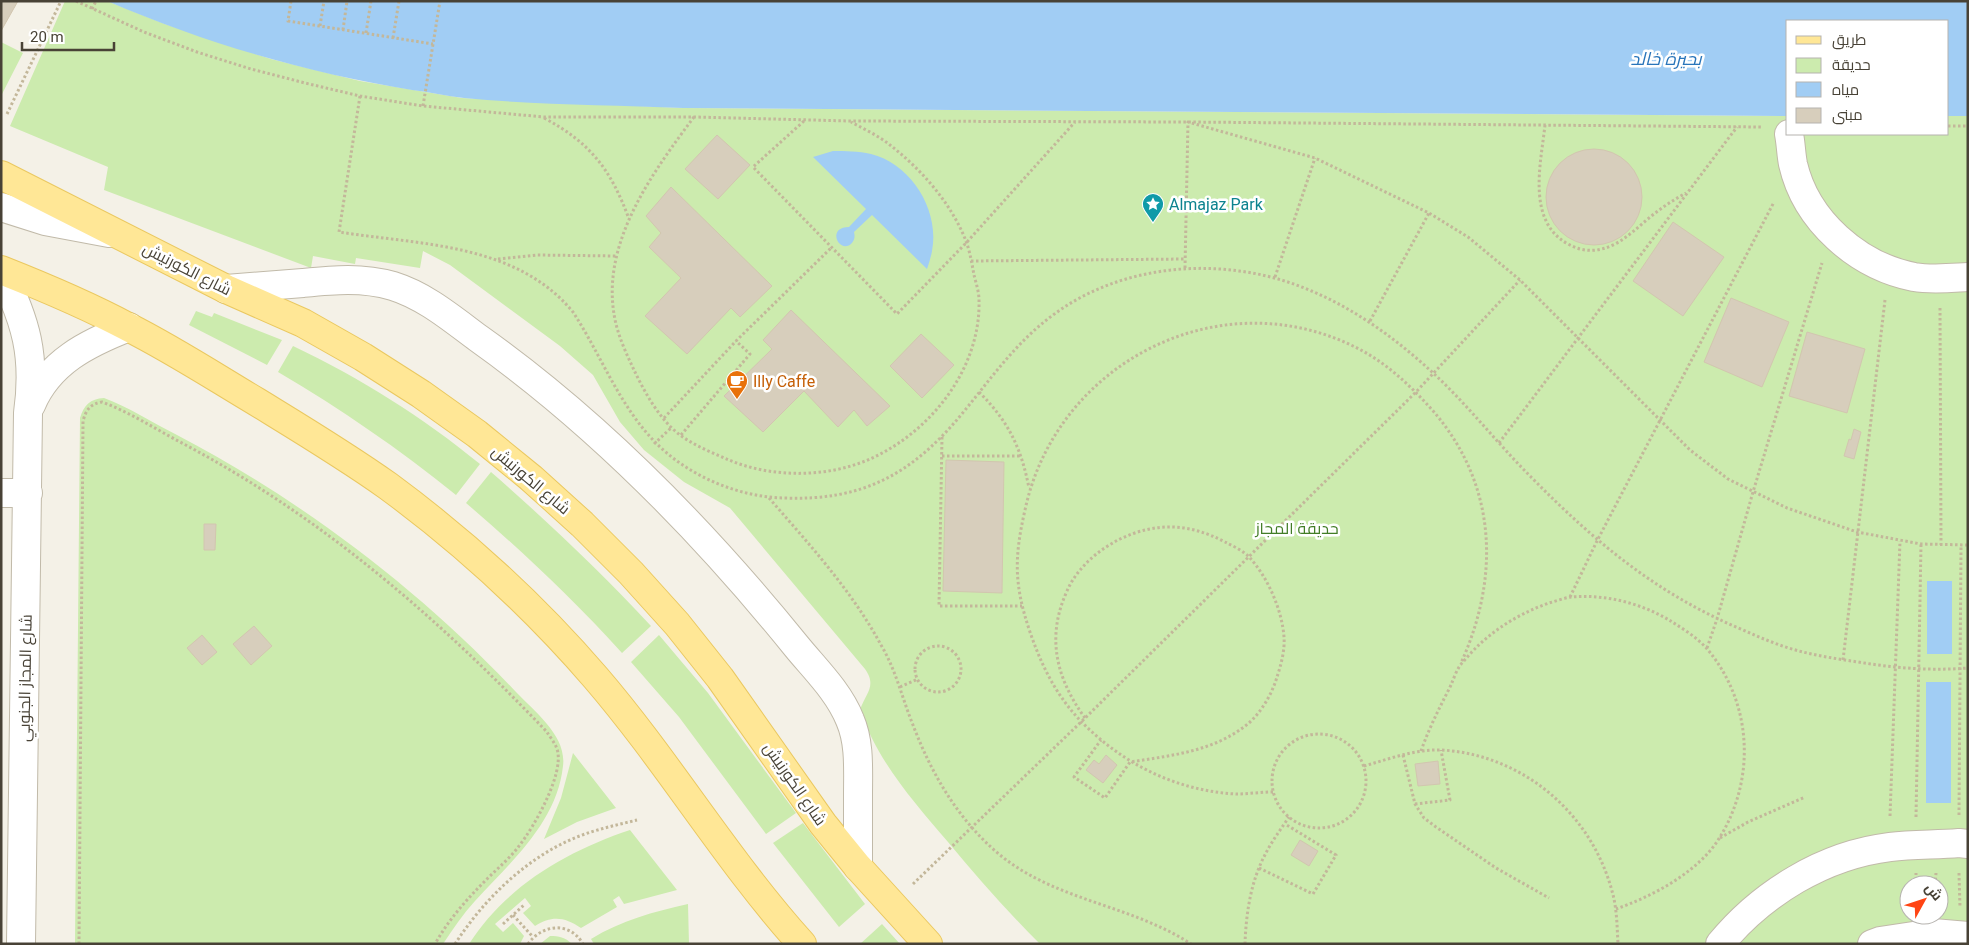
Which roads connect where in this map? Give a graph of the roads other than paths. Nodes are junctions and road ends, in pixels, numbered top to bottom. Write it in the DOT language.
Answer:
graph roads {
  1 [pos="1780,130"];
  2 [pos="1,175"];
  3 [pos="1,207"];
  4 [pos="118,234"];
  5 [pos="1,270"];
  6 [pos="1968,277"];
  7 [pos="226,289"];
  8 [pos="128,327"];
  9 [pos="28,413"];
  10 [pos="1,493"];
  11 [pos="28,493"];
  12 [pos="1963,843"];
  13 [pos="858,867"];
  14 [pos="1964,935"];
  15 [pos="21,944"];
  16 [pos="802,944"];
  17 [pos="928,944"];
  18 [pos="1720,944"];
  19 [pos="1872,944"];
  1 -- 6 [label="street"];
  2 -- 4 [label="main road, شارع الكورنيش"];
  3 -- 4 [label="street"];
  4 -- 7 [label="main road, شارع الكورنيش"];
  5 -- 8 [label="main road"];
  5 -- 9 [label="street, شارع المجاز الجنوبي"];
  7 -- 13 [label="main road, شارع الكورنيش"];
  7 -- 13 [label="street"];
  8 -- 9 [label="street, شارع المجاز الجنوبي"];
  8 -- 16 [label="main road"];
  9 -- 11 [label="street, شارع المجاز الجنوبي"];
  10 -- 11 [label="street"];
  11 -- 15 [label="street, شارع المجاز الجنوبي"];
  12 -- 18 [label="street"];
  13 -- 17 [label="main road, شارع الكورنيش"];
  14 -- 19 [label="street"];
}
